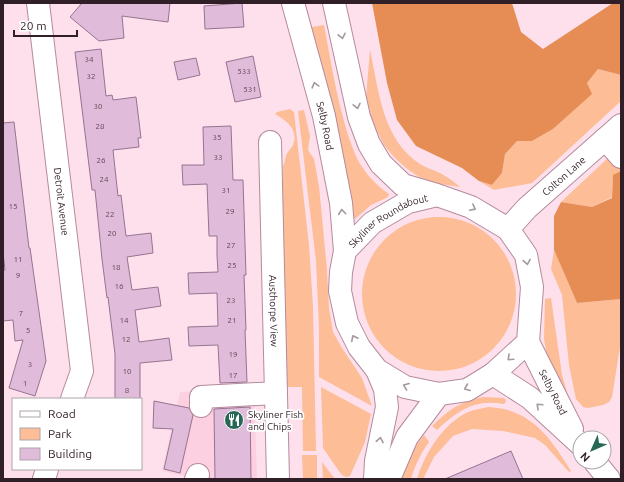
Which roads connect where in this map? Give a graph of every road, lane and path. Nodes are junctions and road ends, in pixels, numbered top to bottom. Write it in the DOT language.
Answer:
graph roads {
  1 [pos="38,3"];
  2 [pos="293,3"];
  3 [pos="334,3"];
  4 [pos="613,132"];
  5 [pos="270,142"];
  6 [pos="621,156"];
  7 [pos="437,195"];
  8 [pos="508,229"];
  9 [pos="345,251"];
  10 [pos="528,342"];
  11 [pos="377,370"];
  12 [pos="493,374"];
  13 [pos="276,393"];
  14 [pos="439,394"];
  15 [pos="72,398"];
  16 [pos="201,406"];
  17 [pos="572,430"];
  18 [pos="572,437"];
  19 [pos="602,470"];
  20 [pos="278,479"];
  21 [pos="375,479"];
  22 [pos="389,479"];
  23 [pos="610,479"];
  1 -- 15 [label="main road, Detroit Avenue"];
  9 -- 2 [label="main road, Selby Road, one-way"];
  3 -- 7 [label="main road, one-way"];
  4 -- 6 [label="main road"];
  4 -- 8 [label="main road, Colton Lane"];
  5 -- 13 [label="main road, Austhorpe View"];
  7 -- 8 [label="main road, Skyliner Roundabout, one-way"];
  7 -- 9 [label="main road, Skyliner Roundabout"];
  8 -- 10 [label="main road, Skyliner Roundabout, one-way"];
  11 -- 9 [label="main road, Skyliner Roundabout, one-way"];
  10 -- 12 [label="main road, Skyliner Roundabout, one-way"];
  10 -- 17 [label="main road, Selby Road"];
  14 -- 11 [label="main road, Skyliner Roundabout, one-way"];
  21 -- 11 [label="main road, one-way"];
  12 -- 14 [label="main road, Skyliner Roundabout, one-way"];
  18 -- 12 [label="main road, Selby Road, one-way"];
  13 -- 16 [label="main road"];
  13 -- 20 [label="main road, Austhorpe View"];
  14 -- 22 [label="main road"];
  19 -- 23 [label="main road"];
}
